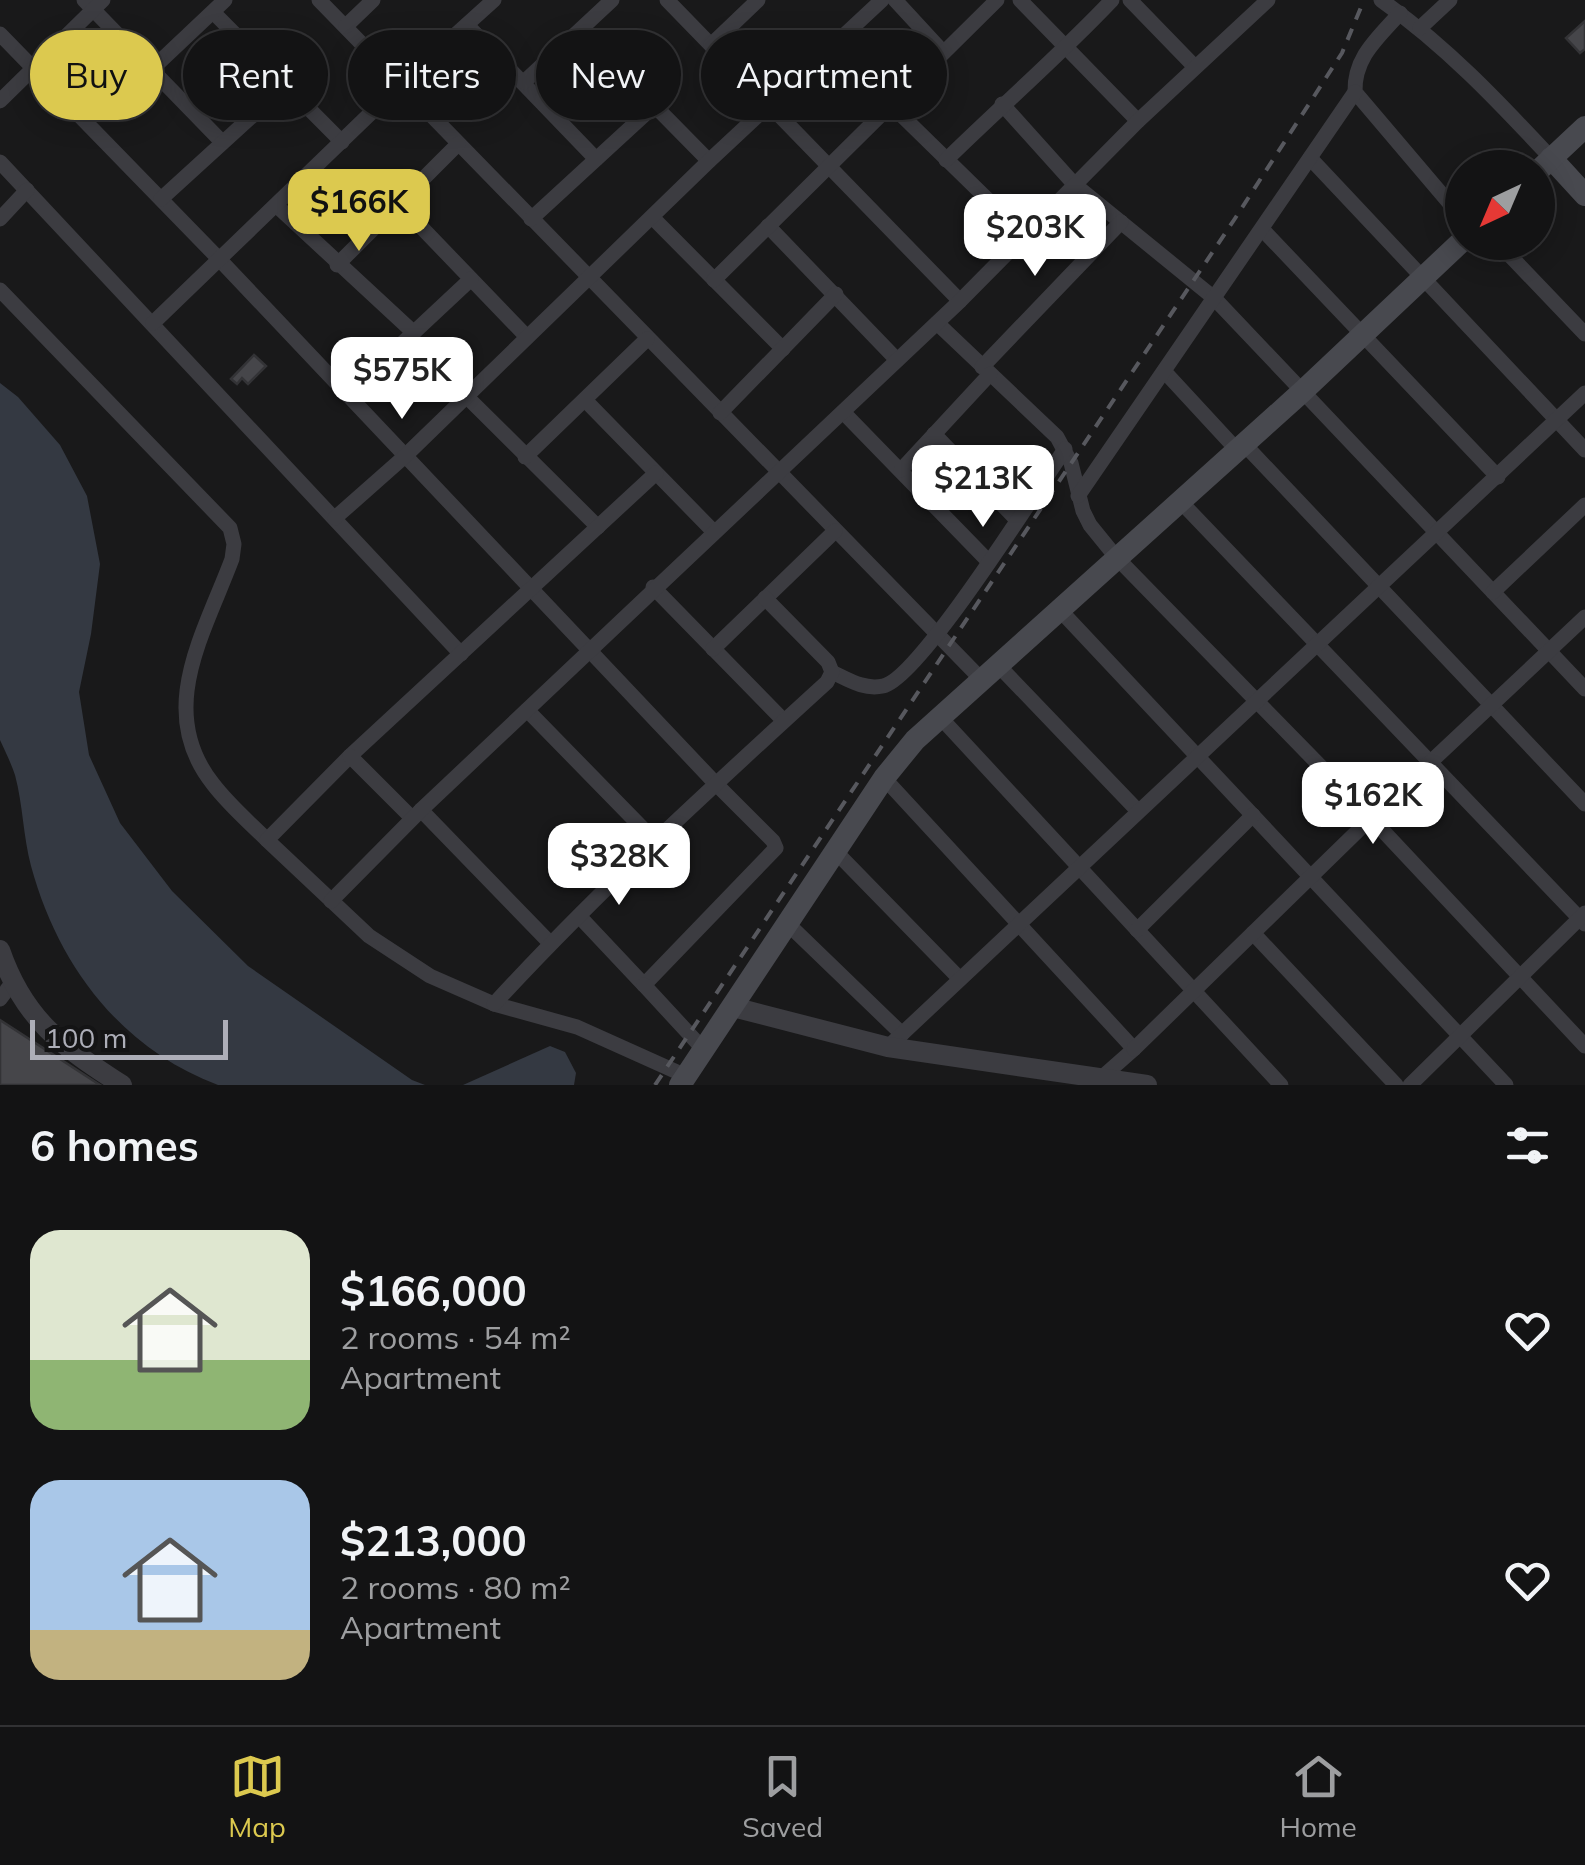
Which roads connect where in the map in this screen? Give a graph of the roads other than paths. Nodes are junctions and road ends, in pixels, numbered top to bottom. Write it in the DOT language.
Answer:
graph roads {
  1 [pos="319,0"];
  2 [pos="373,0"];
  3 [pos="494,0"];
  4 [pos="612,0"];
  5 [pos="666,0"];
  6 [pos="758,0"];
  7 [pos="882,0"];
  8 [pos="895,0"];
  9 [pos="997,0"];
  10 [pos="1020,0"];
  11 [pos="1112,0"];
  12 [pos="1130,0"];
  13 [pos="1382,0"];
  14 [pos="1450,0"];
  15 [pos="93,3"];
  16 [pos="1258,3"];
  17 [pos="219,6"];
  18 [pos="1400,13"];
  19 [pos="468,25"];
  20 [pos="346,26"];
  21 [pos="1420,28"];
  22 [pos="68,30"];
  23 [pos="117,30"];
  24 [pos="239,30"];
  25 [pos="350,30"];
  26 [pos="462,30"];
  27 [pos="582,30"];
  28 [pos="727,30"];
  29 [pos="850,30"];
  30 [pos="923,30"];
  31 [pos="0,34"];
  32 [pos="701,35"];
  33 [pos="947,48"];
  34 [pos="1066,48"];
  35 [pos="163,59"];
  36 [pos="30,65"];
  37 [pos="1195,67"];
  38 [pos="30,71"];
  39 [pos="536,71"];
  40 [pos="163,80"];
  41 [pos="524,82"];
  42 [pos="1355,92"];
  43 [pos="0,101"];
  44 [pos="1002,104"];
  45 [pos="83,120"];
  46 [pos="247,120"];
  47 [pos="320,120"];
  48 [pos="364,120"];
  49 [pos="436,120"];
  50 [pos="639,120"];
  51 [pos="668,120"];
  52 [pos="753,120"];
  53 [pos="784,120"];
  54 [pos="876,120"];
  55 [pos="906,120"];
  56 [pos="1138,121"];
  57 [pos="1585,127"];
  58 [pos="222,142"];
  59 [pos="342,142"];
  60 [pos="458,144"];
  61 [pos="1534,150"];
  62 [pos="1555,154"];
  63 [pos="1310,158"];
  64 [pos="596,159"];
  65 [pos="946,160"];
  66 [pos="709,161"];
  67 [pos="0,162"];
  68 [pos="829,166"];
  69 [pos="1555,172"];
  70 [pos="1074,184"];
  71 [pos="27,190"];
  72 [pos="1585,195"];
  73 [pos="1445,198"];
  74 [pos="161,200"];
  75 [pos="400,205"];
  76 [pos="277,206"];
  77 [pos="654,218"];
  78 [pos="0,219"];
  79 [pos="531,219"];
  80 [pos="1121,222"];
  81 [pos="768,226"];
  82 [pos="1262,228"];
  83 [pos="1023,234"];
  84 [pos="1445,257"];
  85 [pos="220,260"];
  86 [pos="1514,260"];
  87 [pos="338,265"];
  88 [pos="588,278"];
  89 [pos="471,279"];
  90 [pos="1422,279"];
  91 [pos="714,280"];
  92 [pos="0,290"];
  93 [pos="836,294"];
  94 [pos="1214,298"];
  95 [pos="960,300"];
  96 [pos="153,323"];
  97 [pos="936,323"];
  98 [pos="413,332"];
  99 [pos="1585,334"];
  100 [pos="1363,335"];
  101 [pos="526,337"];
  102 [pos="646,339"];
  103 [pos="783,349"];
  104 [pos="897,360"];
  105 [pos="986,371"];
  106 [pos="1164,371"];
  107 [pos="1303,391"];
  108 [pos="1585,393"];
  109 [pos="347,395"];
  110 [pos="467,397"];
  111 [pos="585,400"];
  112 [pos="843,412"];
  113 [pos="720,413"];
  114 [pos="1558,421"];
  115 [pos="934,434"];
  116 [pos="1241,447"];
  117 [pos="1065,449"];
  118 [pos="1585,450"];
  119 [pos="526,456"];
  120 [pos="404,457"];
  121 [pos="901,470"];
  122 [pos="776,472"];
  123 [pos="656,473"];
  124 [pos="1498,477"];
  125 [pos="1078,496"];
  126 [pos="1180,501"];
  127 [pos="1585,505"];
  128 [pos="336,518"];
  129 [pos="1017,520"];
  130 [pos="598,527"];
  131 [pos="713,531"];
  132 [pos="836,532"];
  133 [pos="1439,532"];
  134 [pos="1116,557"];
  135 [pos="988,562"];
  136 [pos="1379,587"];
  137 [pos="654,588"];
  138 [pos="532,590"];
  139 [pos="1494,592"];
  140 [pos="766,598"];
  141 [pos="1059,610"];
  142 [pos="1585,617"];
  143 [pos="938,635"];
  144 [pos="1319,645"];
  145 [pos="713,648"];
  146 [pos="590,649"];
  147 [pos="1549,651"];
  148 [pos="462,654"];
  149 [pos="832,672"];
  150 [pos="990,672"];
  151 [pos="1585,689"];
  152 [pos="1258,700"];
  153 [pos="1491,706"];
  154 [pos="527,710"];
  155 [pos="940,718"];
  156 [pos="784,721"];
  157 [pos="350,756"];
  158 [pos="1196,756"];
  159 [pos="1431,762"];
  160 [pos="884,778"];
  161 [pos="716,784"];
  162 [pos="1585,804"];
  163 [pos="1138,811"];
  164 [pos="417,814"];
  165 [pos="1253,815"];
  166 [pos="1370,818"];
  167 [pos="267,840"];
  168 [pos="655,841"];
  169 [pos="836,852"];
  170 [pos="1078,868"];
  171 [pos="1311,876"];
  172 [pos="331,901"];
  173 [pos="579,916"];
  174 [pos="1583,919"];
  175 [pos="788,924"];
  176 [pos="1019,925"];
  177 [pos="1137,930"];
  178 [pos="1253,933"];
  179 [pos="550,943"];
  180 [pos="3,971"];
  181 [pos="1519,977"];
  182 [pos="960,978"];
  183 [pos="644,985"];
  184 [pos="1195,990"];
  185 [pos="494,1004"];
  186 [pos="733,1007"];
  187 [pos="1460,1033"];
  188 [pos="895,1040"];
  189 [pos="1585,1046"];
  190 [pos="1134,1049"];
  191 [pos="704,1050"];
  192 [pos="1100,1079"];
  193 [pos="683,1080"];
  194 [pos="122,1085"];
  195 [pos="1148,1085"];
  196 [pos="1281,1085"];
  197 [pos="1396,1085"];
  198 [pos="1410,1085"];
  199 [pos="1506,1085"];
  1 -- 20 [label="street"];
  2 -- 20 [label="street"];
  3 -- 19 [label="street"];
  4 -- 27 [label="street"];
  5 -- 32 [label="street"];
  6 -- 28 [label="street"];
  7 -- 29 [label="street"];
  8 -- 30 [label="street"];
  9 -- 33 [label="street"];
  10 -- 34 [label="street"];
  11 -- 34 [label="street"];
  12 -- 37 [label="street"];
  13 -- 18 [label="street"];
  14 -- 21 [label="street"];
  15 -- 22 [label="street"];
  15 -- 23 [label="street"];
  16 -- 37 [label="street"];
  17 -- 24 [label="street"];
  17 -- 35 [label="street"];
  18 -- 21 [label="street"];
  18 -- 42 [label="street"];
  19 -- 26 [label="street"];
  19 -- 41 [label="street"];
  20 -- 25 [label="street"];
  21 -- 61 [label="street"];
  31 -- 36 [label="street"];
  34 -- 44 [label="street"];
  34 -- 56 [label="street"];
  37 -- 56 [label="street"];
  38 -- 43 [label="street"];
  39 -- 41 [label="street"];
  40 -- 58 [label="street"];
  41 -- 64 [label="street"];
  42 -- 63 [label="street"];
  42 -- 73 [label="street"];
  44 -- 65 [label="street"];
  44 -- 70 [label="street"];
  45 -- 74 [label="street"];
  46 -- 58 [label="street"];
  47 -- 59 [label="street"];
  48 -- 59 [label="street"];
  49 -- 60 [label="street"];
  50 -- 64 [label="street"];
  51 -- 66 [label="street"];
  52 -- 66 [label="street"];
  53 -- 68 [label="street"];
  54 -- 68 [label="street"];
  55 -- 65 [label="street"];
  56 -- 70 [label="street"];
  57 -- 62 [label="main road"];
  58 -- 74 [label="street"];
  59 -- 76 [label="street"];
  60 -- 75 [label="street"];
  60 -- 79 [label="street"];
  63 -- 82 [label="street"];
  63 -- 90 [label="street"];
  64 -- 79 [label="street"];
  65 -- 83 [label="street"];
  66 -- 77 [label="street"];
  67 -- 71 [label="street"];
  68 -- 81 [label="street"];
  68 -- 95 [label="street"];
  69 -- 72 [label="main road"];
  70 -- 80 [label="street"];
  70 -- 83 [label="street"];
  71 -- 78 [label="street"];
  71 -- 96 [label="street"];
  74 -- 85 [label="street"];
  75 -- 87 [label="street"];
  75 -- 89 [label="street"];
  76 -- 85 [label="street"];
  76 -- 87 [label="street"];
  77 -- 88 [label="street"];
  77 -- 91 [label="street"];
  79 -- 88 [label="street"];
  80 -- 94 [label="street"];
  80 -- 105 [label="street"];
  81 -- 91 [label="street"];
  81 -- 93 [label="street"];
  82 -- 94 [label="street"];
  82 -- 100 [label="street"];
  83 -- 95 [label="street"];
  84 -- 90 [label="main road"];
  85 -- 96 [label="street"];
  85 -- 109 [label="street"];
  86 -- 99 [label="street"];
  87 -- 98 [label="street"];
  88 -- 101 [label="street"];
  88 -- 102 [label="street"];
  89 -- 98 [label="street"];
  89 -- 101 [label="street"];
  90 -- 100 [label="main road"];
  90 -- 114 [label="street"];
  91 -- 103 [label="street"];
  92 -- 167 [label="street"];
  93 -- 103 [label="street"];
  93 -- 104 [label="street"];
  94 -- 106 [label="street"];
  94 -- 107 [label="street"];
  95 -- 97 [label="street"];
  96 -- 128 [label="street"];
  97 -- 104 [label="street"];
  97 -- 105 [label="street"];
  98 -- 109 [label="street"];
  100 -- 107 [label="main road"];
  100 -- 124 [label="street"];
  101 -- 110 [label="street"];
  102 -- 111 [label="street"];
  102 -- 113 [label="street"];
  103 -- 113 [label="street"];
  104 -- 112 [label="street"];
  105 -- 115 [label="street"];
  105 -- 117 [label="street"];
  106 -- 116 [label="street"];
  106 -- 125 [label="street"];
  107 -- 116 [label="main road"];
  107 -- 133 [label="street"];
  108 -- 114 [label="street"];
  109 -- 120 [label="street"];
  110 -- 119 [label="street"];
  110 -- 120 [label="street"];
  111 -- 119 [label="street"];
  111 -- 123 [label="street"];
  112 -- 121 [label="street"];
  112 -- 122 [label="street"];
  113 -- 122 [label="street"];
  114 -- 118 [label="street"];
  114 -- 124 [label="street"];
  115 -- 121 [label="street"];
  115 -- 129 [label="street"];
  116 -- 126 [label="main road"];
  116 -- 136 [label="street"];
  117 -- 125 [label="street"];
  117 -- 129 [label="street"];
  119 -- 130 [label="street"];
  120 -- 128 [label="street"];
  120 -- 138 [label="street"];
  121 -- 135 [label="street"];
  122 -- 131 [label="street"];
  122 -- 132 [label="street"];
  123 -- 130 [label="street"];
  123 -- 131 [label="street"];
  124 -- 133 [label="street"];
  125 -- 134 [label="street"];
  126 -- 134 [label="main road"];
  126 -- 144 [label="street"];
  127 -- 139 [label="street"];
  128 -- 148 [label="street"];
  129 -- 135 [label="street"];
  130 -- 138 [label="street"];
  131 -- 137 [label="street"];
  132 -- 140 [label="street"];
  132 -- 143 [label="street"];
  133 -- 136 [label="street"];
  133 -- 139 [label="street"];
  134 -- 141 [label="main road"];
  134 -- 152 [label="street"];
  135 -- 143 [label="street"];
  136 -- 144 [label="street"];
  136 -- 153 [label="street"];
  137 -- 145 [label="street"];
  137 -- 146 [label="street"];
  138 -- 146 [label="street"];
  138 -- 148 [label="street"];
  139 -- 147 [label="street"];
  140 -- 145 [label="street"];
  140 -- 149 [label="street"];
  141 -- 150 [label="main road"];
  141 -- 158 [label="street"];
  142 -- 147 [label="street"];
  143 -- 149 [label="street"];
  143 -- 150 [label="street"];
  144 -- 152 [label="street"];
  144 -- 159 [label="street"];
  145 -- 156 [label="street"];
  146 -- 154 [label="street"];
  146 -- 161 [label="street"];
  147 -- 151 [label="street"];
  147 -- 153 [label="street"];
  148 -- 157 [label="street"];
  149 -- 156 [label="street"];
  150 -- 155 [label="main road"];
  150 -- 163 [label="street"];
  152 -- 158 [label="street"];
  152 -- 166 [label="street"];
  153 -- 159 [label="street"];
  153 -- 162 [label="street"];
  154 -- 164 [label="street"];
  154 -- 168 [label="street"];
  155 -- 160 [label="main road"];
  155 -- 170 [label="street"];
  156 -- 161 [label="street"];
  157 -- 164 [label="street"];
  157 -- 167 [label="street"];
  158 -- 163 [label="street"];
  158 -- 165 [label="street"];
  159 -- 166 [label="street"];
  159 -- 174 [label="street"];
  160 -- 169 [label="main road"];
  160 -- 176 [label="street"];
  161 -- 168 [label="street"];
  161 -- 183 [label="street"];
  163 -- 170 [label="street"];
  164 -- 172 [label="street"];
  164 -- 179 [label="street"];
  165 -- 171 [label="street"];
  165 -- 177 [label="street"];
  166 -- 171 [label="street"];
  166 -- 181 [label="street"];
  167 -- 172 [label="street"];
  168 -- 173 [label="street"];
  169 -- 175 [label="main road"];
  169 -- 182 [label="street"];
  170 -- 176 [label="street"];
  170 -- 177 [label="street"];
  171 -- 178 [label="street"];
  171 -- 187 [label="street"];
  172 -- 185 [label="street"];
  173 -- 179 [label="street"];
  173 -- 183 [label="street"];
  174 -- 181 [label="street"];
  175 -- 186 [label="main road"];
  175 -- 188 [label="street"];
  176 -- 182 [label="street"];
  176 -- 190 [label="street"];
  177 -- 184 [label="street"];
  178 -- 184 [label="street"];
  178 -- 197 [label="street"];
  179 -- 185 [label="street"];
  180 -- 194 [label="street"];
  181 -- 187 [label="street"];
  181 -- 189 [label="street"];
  182 -- 188 [label="street"];
  183 -- 191 [label="street"];
  184 -- 190 [label="street"];
  184 -- 196 [label="street"];
  185 -- 193 [label="street"];
  186 -- 188 [label="street"];
  186 -- 191 [label="main road"];
  187 -- 198 [label="street"];
  187 -- 199 [label="street"];
  188 -- 192 [label="street"];
  190 -- 192 [label="street"];
  191 -- 193 [label="main road"];
  192 -- 195 [label="street"];
}
